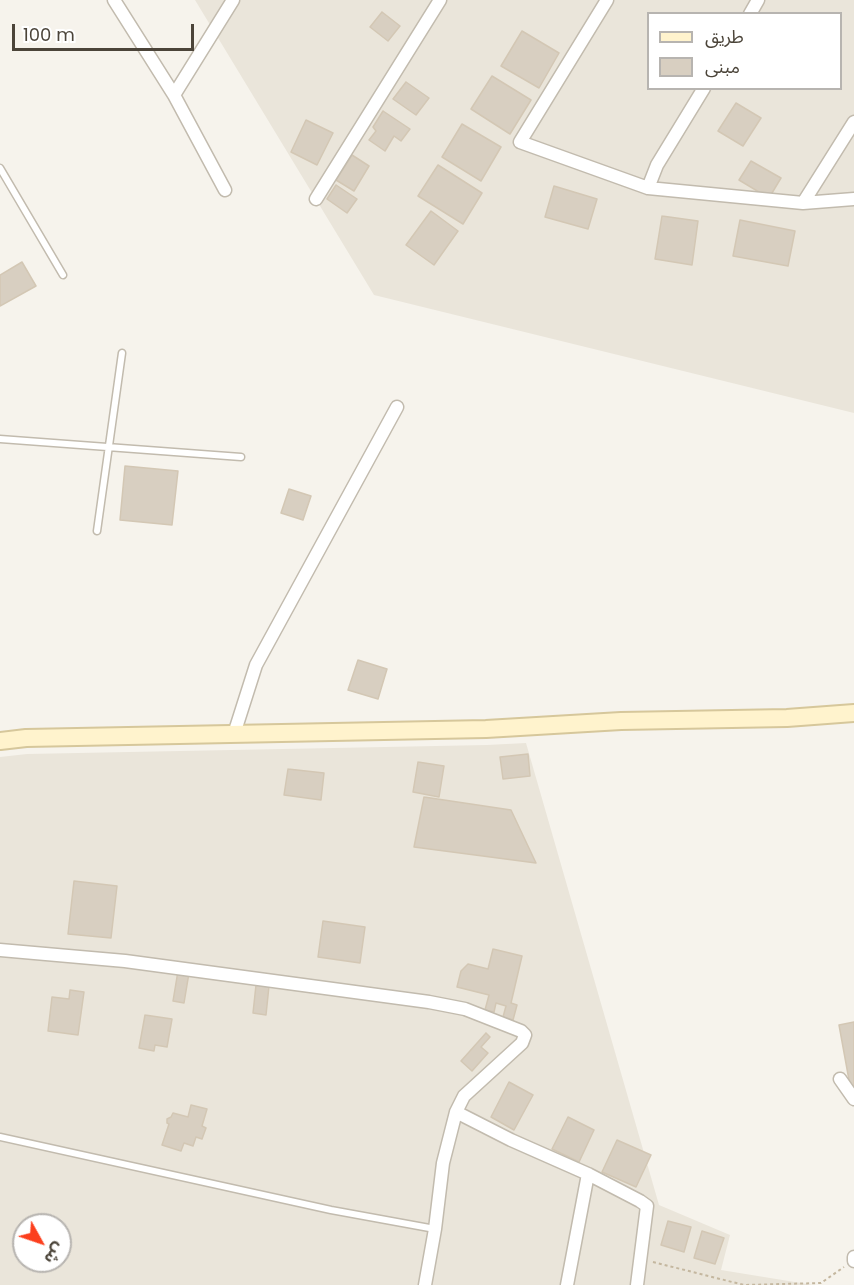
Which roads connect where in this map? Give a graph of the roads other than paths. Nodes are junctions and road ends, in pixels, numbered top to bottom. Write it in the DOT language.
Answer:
graph roads {
  1 [pos="114,0"];
  2 [pos="232,0"];
  3 [pos="440,0"];
  4 [pos="607,0"];
  5 [pos="703,90"];
  6 [pos="174,95"];
  7 [pos="854,122"];
  8 [pos="0,168"];
  9 [pos="648,188"];
  10 [pos="225,190"];
  11 [pos="316,199"];
  12 [pos="854,199"];
  13 [pos="803,203"];
  14 [pos="63,275"];
  15 [pos="122,353"];
  16 [pos="397,406"];
  17 [pos="0,439"];
  18 [pos="109,447"];
  19 [pos="241,457"];
  20 [pos="97,531"];
  21 [pos="854,713"];
  22 [pos="234,734"];
  23 [pos="0,741"];
  24 [pos="0,951"];
  25 [pos="840,1079"];
  26 [pos="854,1099"];
  27 [pos="456,1112"];
  28 [pos="0,1137"];
  29 [pos="588,1174"];
  30 [pos="435,1229"];
  31 [pos="425,1285"];
  32 [pos="567,1285"];
  33 [pos="637,1285"];
  1 -- 6 [label="street"];
  2 -- 6 [label="street"];
  3 -- 11 [label="street"];
  4 -- 9 [label="street"];
  5 -- 9 [label="street"];
  6 -- 10 [label="street"];
  7 -- 13 [label="street"];
  8 -- 14 [label="lane"];
  9 -- 13 [label="street"];
  12 -- 13 [label="street"];
  15 -- 18 [label="lane"];
  16 -- 22 [label="street"];
  17 -- 18 [label="lane"];
  18 -- 19 [label="lane"];
  18 -- 20 [label="lane"];
  21 -- 22 [label="street"];
  22 -- 23 [label="street"];
  24 -- 27 [label="street"];
  25 -- 26 [label="street"];
  27 -- 29 [label="street"];
  27 -- 30 [label="street"];
  28 -- 30 [label="lane"];
  29 -- 32 [label="street"];
  29 -- 33 [label="street"];
  30 -- 31 [label="street"];
}
